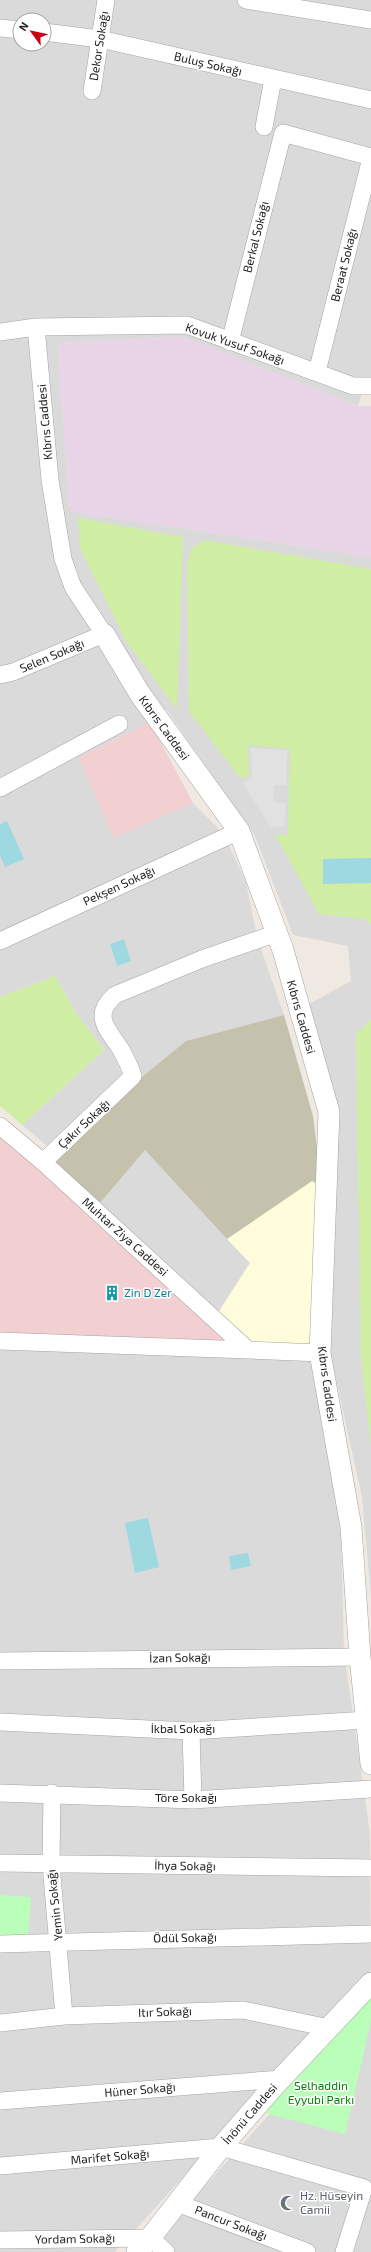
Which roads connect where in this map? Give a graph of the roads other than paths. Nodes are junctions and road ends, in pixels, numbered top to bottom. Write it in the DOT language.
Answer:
graph roads {
  1 [pos="106,0"];
  2 [pos="246,0"];
  3 [pos="371,20"];
  4 [pos="0,28"];
  5 [pos="12,29"];
  6 [pos="52,33"];
  7 [pos="100,39"];
  8 [pos="273,79"];
  9 [pos="92,91"];
  10 [pos="371,100"];
  11 [pos="264,127"];
  12 [pos="371,157"];
  13 [pos="36,327"];
  14 [pos="0,332"];
  15 [pos="230,342"];
  16 [pos="318,372"];
  17 [pos="371,386"];
  18 [pos="104,634"];
  19 [pos="0,675"];
  20 [pos="119,724"];
  21 [pos="0,788"];
  22 [pos="239,831"];
  23 [pos="277,933"];
  24 [pos="0,941"];
  25 [pos="0,1126"];
  26 [pos="43,1162"];
  27 [pos="0,1341"];
  28 [pos="248,1350"];
  29 [pos="320,1353"];
  30 [pos="360,1656"];
  31 [pos="0,1661"];
  32 [pos="367,1720"];
  33 [pos="0,1722"];
  34 [pos="191,1731"];
  35 [pos="371,1764"];
  36 [pos="371,1789"];
  37 [pos="0,1793"];
  38 [pos="52,1793"];
  39 [pos="193,1800"];
  40 [pos="0,1863"];
  41 [pos="51,1864"];
  42 [pos="371,1868"];
  43 [pos="371,1934"];
  44 [pos="59,1941"];
  45 [pos="0,1944"];
  46 [pos="371,1983"];
  47 [pos="64,2016"];
  48 [pos="0,2023"];
  49 [pos="329,2028"];
  50 [pos="280,2079"];
  51 [pos="0,2101"];
  52 [pos="221,2147"];
  53 [pos="0,2166"];
  54 [pos="177,2203"];
  55 [pos="0,2240"];
  56 [pos="143,2245"];
  57 [pos="166,2252"];
  58 [pos="307,2252"];
  59 [pos="344,2252"];
  1 -- 7 [label="street, Dekor Sokağı"];
  2 -- 3 [label="street"];
  4 -- 5 [label="street"];
  6 -- 7 [label="street, Buluş Sokağı"];
  7 -- 8 [label="street, Buluş Sokağı"];
  7 -- 9 [label="street, Dekor Sokağı"];
  8 -- 10 [label="street, Buluş Sokağı"];
  8 -- 11 [label="street"];
  12 -- 15 [label="street, Berkal Sokağı"];
  12 -- 16 [label="street, Beraat Sokağı"];
  13 -- 14 [label="street, Kovuk Yusuf Sokağı"];
  13 -- 15 [label="street, Kovuk Yusuf Sokağı"];
  13 -- 18 [label="street, Kıbrıs Caddesi"];
  15 -- 16 [label="street, Kovuk Yusuf Sokağı"];
  16 -- 17 [label="street, Kovuk Yusuf Sokağı"];
  18 -- 19 [label="street, Selen Sokağı"];
  18 -- 22 [label="street, Kıbrıs Caddesi"];
  20 -- 21 [label="street"];
  22 -- 23 [label="street, Kıbrıs Caddesi"];
  22 -- 24 [label="street, Pekşen Sokağı"];
  23 -- 26 [label="street, Çakır Sokağı"];
  23 -- 29 [label="street, Kıbrıs Caddesi"];
  25 -- 26 [label="street, Muhtar Ziya Caddesi"];
  26 -- 28 [label="street, Muhtar Ziya Caddesi"];
  27 -- 28 [label="street"];
  28 -- 29 [label="street"];
  29 -- 30 [label="street, Kıbrıs Caddesi"];
  30 -- 31 [label="street, İzan Sokağı"];
  30 -- 32 [label="street, Kıbrıs Caddesi"];
  32 -- 34 [label="street, İkbal Sokağı"];
  32 -- 35 [label="street, Kıbrıs Caddesi"];
  33 -- 34 [label="street, İkbal Sokağı"];
  34 -- 39 [label="street"];
  36 -- 39 [label="street, Töre Sokağı"];
  37 -- 38 [label="street, Töre Sokağı"];
  38 -- 39 [label="street, Töre Sokağı"];
  38 -- 41 [label="street, Yemin Sokağı"];
  40 -- 41 [label="street, İhya Sokağı"];
  41 -- 42 [label="street, İhya Sokağı"];
  41 -- 44 [label="street, Yemin Sokağı"];
  43 -- 44 [label="street, Ödül Sokağı"];
  44 -- 45 [label="street, Ödül Sokağı"];
  44 -- 47 [label="street, Yemin Sokağı"];
  46 -- 49 [label="street, İnönü Caddesi"];
  47 -- 48 [label="street, Itır Sokağı"];
  47 -- 49 [label="street, Itır Sokağı"];
  49 -- 50 [label="street, İnönü Caddesi"];
  50 -- 51 [label="street, Hüner Sokağı"];
  50 -- 52 [label="street, İnönü Caddesi"];
  52 -- 53 [label="street, Marifet Sokağı"];
  52 -- 54 [label="street, İnönü Caddesi"];
  52 -- 59 [label="street"];
  54 -- 56 [label="street, İnönü Caddesi"];
  54 -- 58 [label="street, Pancur Sokağı"];
  55 -- 56 [label="street, Yordam Sokağı"];
  56 -- 57 [label="street"];
}
